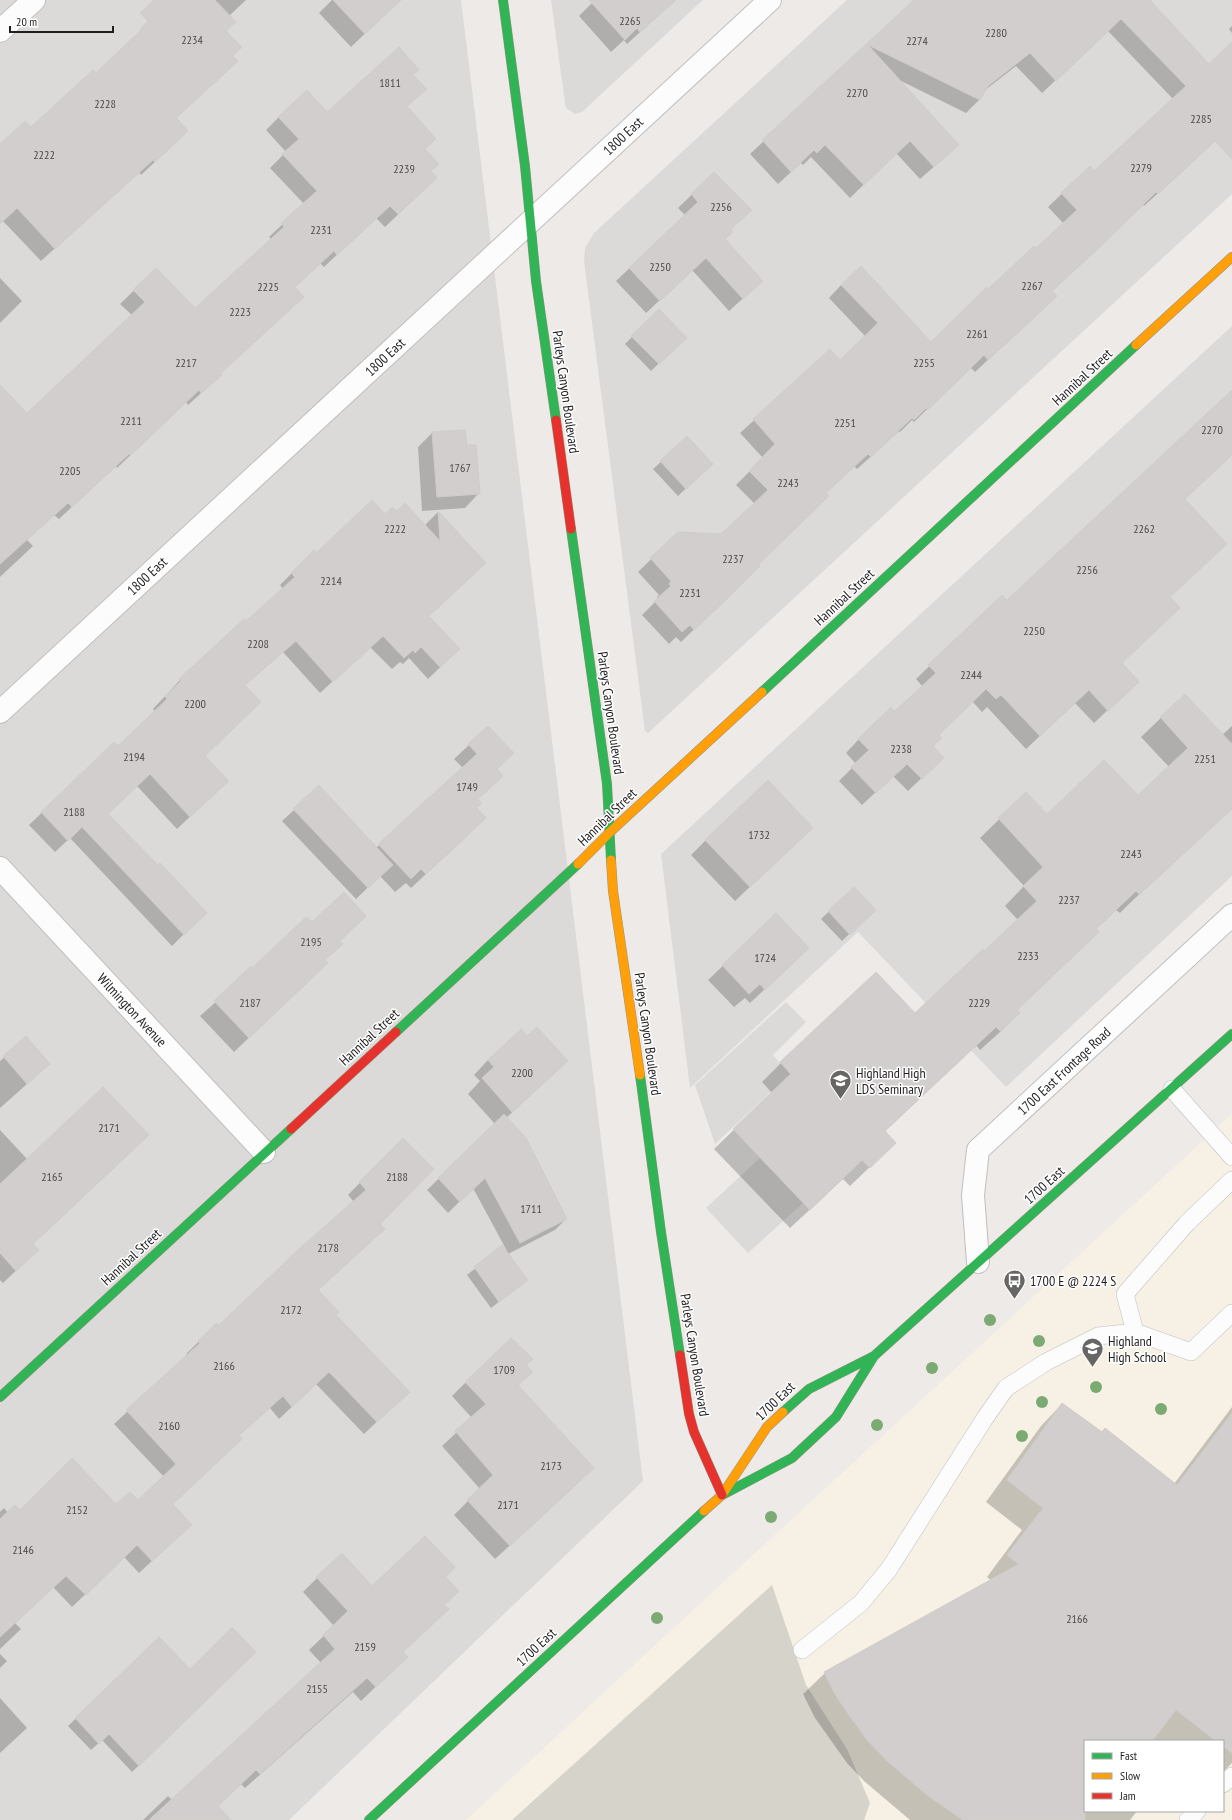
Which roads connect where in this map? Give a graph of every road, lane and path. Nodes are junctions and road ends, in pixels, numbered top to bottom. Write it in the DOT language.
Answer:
graph roads {
  1 [pos="34,0"];
  2 [pos="503,0"];
  3 [pos="770,0"];
  4 [pos="0,31"];
  5 [pos="531,221"];
  6 [pos="1232,257"];
  7 [pos="0,712"];
  8 [pos="610,832"];
  9 [pos="0,868"];
  10 [pos="1232,915"];
  11 [pos="1232,1034"];
  12 [pos="1172,1089"];
  13 [pos="264,1152"];
  14 [pos="1232,1157"];
  15 [pos="1232,1180"];
  16 [pos="978,1262"];
  17 [pos="1232,1313"];
  18 [pos="1135,1332"];
  19 [pos="874,1356"];
  20 [pos="0,1397"];
  21 [pos="722,1495"];
  22 [pos="802,1650"];
  23 [pos="1232,1776"];
  24 [pos="1224,1783"];
  25 [pos="1196,1812"];
  26 [pos="369,1820"];
  27 [pos="1188,1820"];
  1 -- 4 [label="street"];
  2 -- 5 [label="street, Parleys Canyon Boulevard"];
  3 -- 5 [label="street, 1800 East"];
  5 -- 7 [label="street, 1800 East"];
  5 -- 8 [label="street, Parleys Canyon Boulevard"];
  6 -- 8 [label="street, Hannibal Street"];
  8 -- 13 [label="street, Hannibal Street"];
  8 -- 21 [label="street, Parleys Canyon Boulevard"];
  9 -- 13 [label="street, Wilmington Avenue"];
  10 -- 16 [label="street, 1700 East Frontage Road"];
  11 -- 12 [label="street, 1700 East"];
  12 -- 14 [label="lane"];
  12 -- 16 [label="street, 1700 East"];
  13 -- 20 [label="street, Hannibal Street"];
  15 -- 18 [label="lane"];
  16 -- 19 [label="street, 1700 East"];
  17 -- 18 [label="lane"];
  18 -- 22 [label="lane"];
  19 -- 21 [label="street, 1700 East"];
  19 -- 21 [label="street, 1700 East"];
  21 -- 26 [label="street, 1700 East"];
  23 -- 24 [label="lane"];
  25 -- 27 [label="lane"];
}
